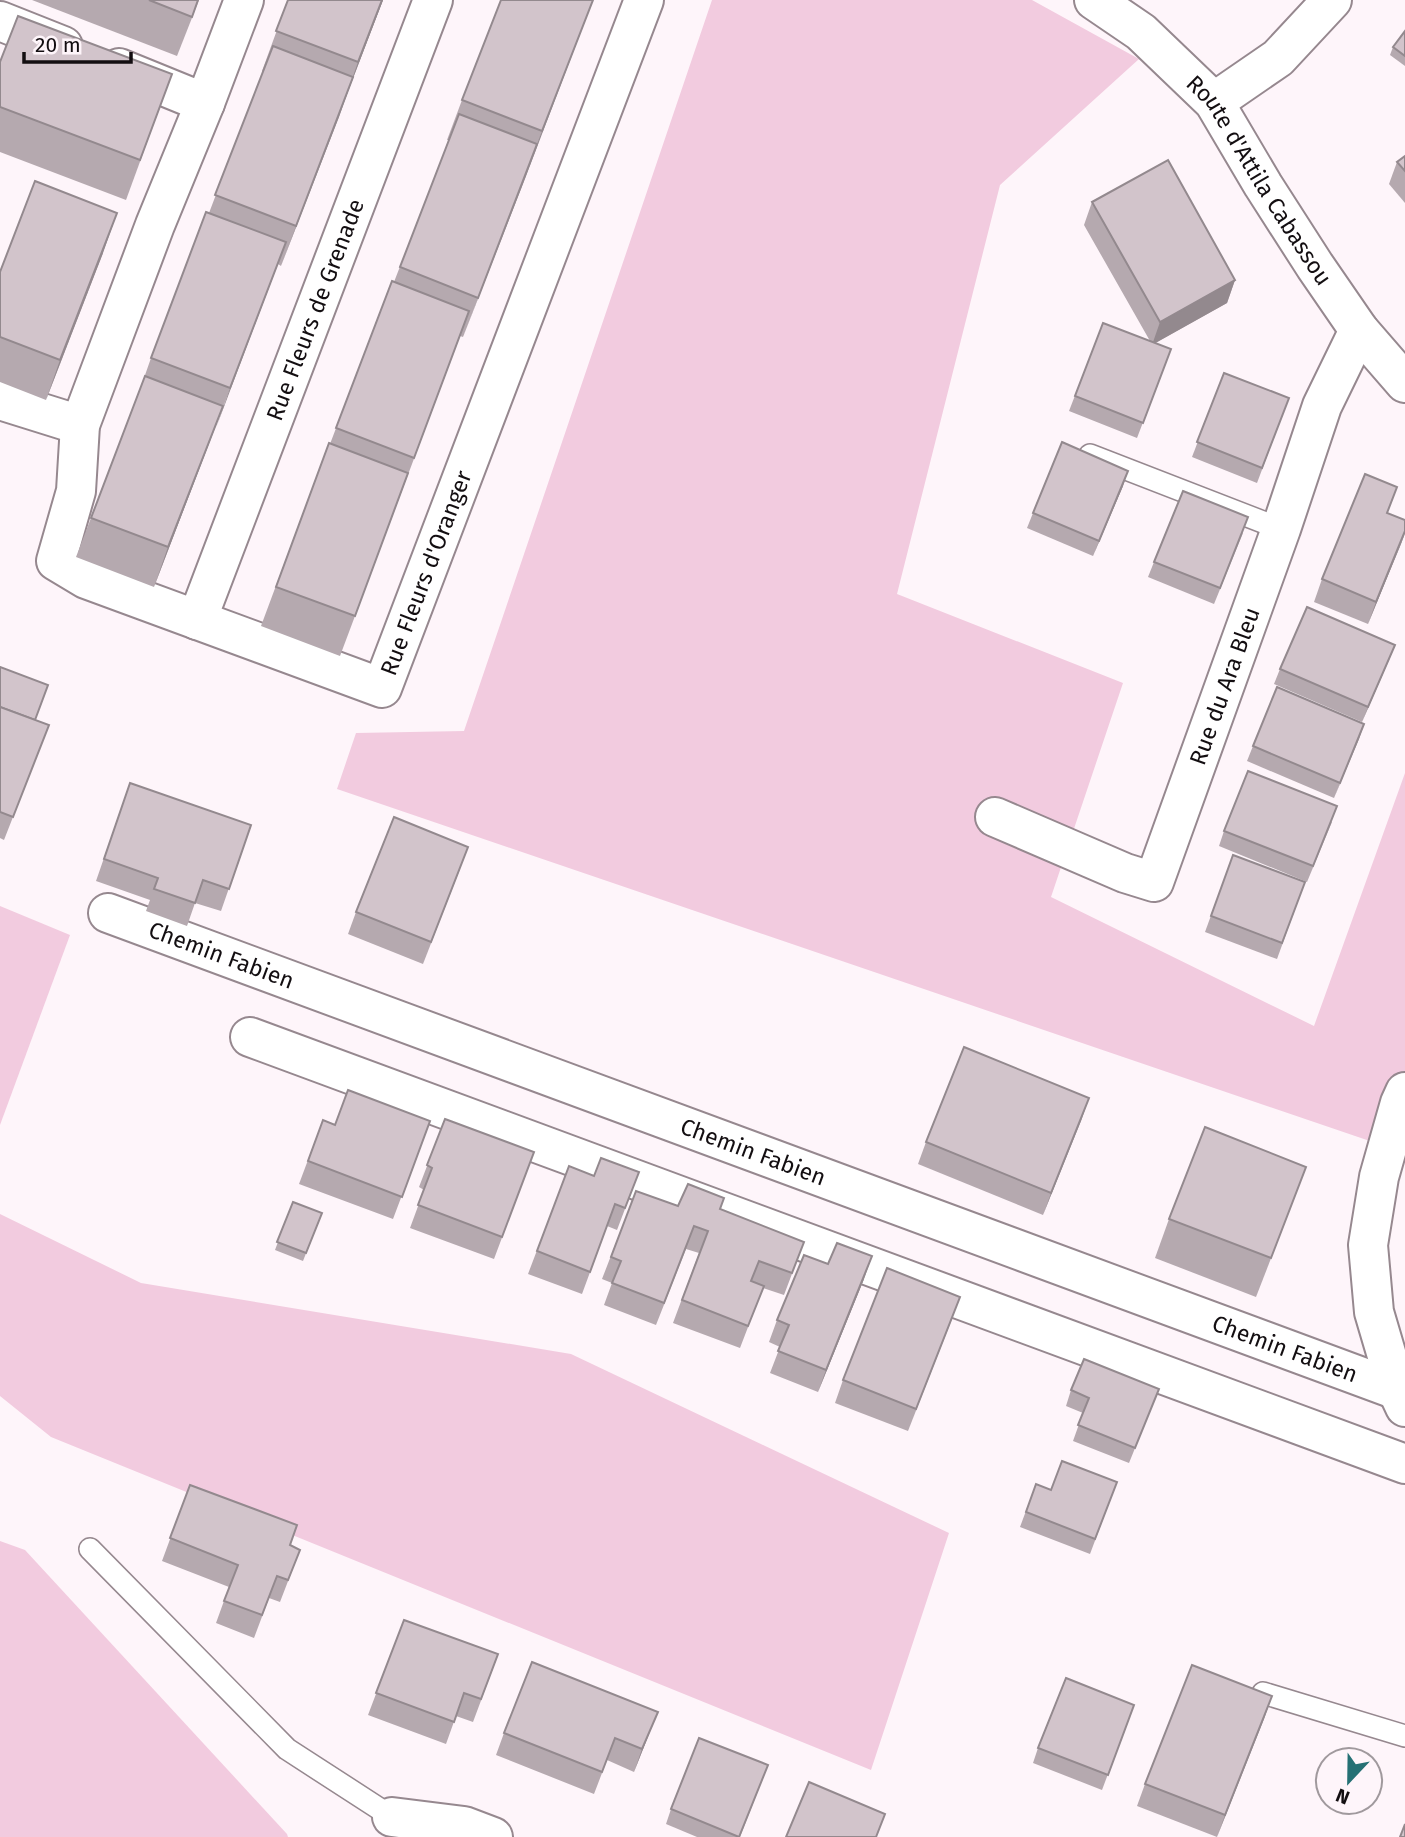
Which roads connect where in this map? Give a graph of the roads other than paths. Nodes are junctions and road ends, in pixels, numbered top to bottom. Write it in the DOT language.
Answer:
graph roads {
  1 [pos="244,0"];
  2 [pos="433,0"];
  3 [pos="644,0"];
  4 [pos="1094,0"];
  5 [pos="1332,0"];
  6 [pos="0,21"];
  7 [pos="1213,102"];
  8 [pos="205,103"];
  9 [pos="1359,330"];
  10 [pos="1405,383"];
  11 [pos="0,400"];
  12 [pos="80,425"];
  13 [pos="1090,455"];
  14 [pos="1281,528"];
  15 [pos="197,620"];
  16 [pos="995,817"];
  17 [pos="108,913"];
  18 [pos="250,1037"];
  19 [pos="1405,1092"];
  20 [pos="1401,1399"];
  21 [pos="1405,1464"];
  22 [pos="90,1549"];
  23 [pos="1263,1693"];
  24 [pos="1405,1736"];
  25 [pos="392,1817"];
  26 [pos="493,1837"];
  1 -- 8 [label="street"];
  2 -- 15 [label="street, Rue Fleurs de Grenade"];
  3 -- 15 [label="street, Rue Fleurs d'Oranger"];
  4 -- 7 [label="street, Route d'Attila Cabassou"];
  5 -- 7 [label="street"];
  6 -- 8 [label="street"];
  7 -- 9 [label="street, Route d'Attila Cabassou"];
  8 -- 12 [label="street"];
  9 -- 10 [label="street, Route d'Attila Cabassou"];
  9 -- 14 [label="street, Rue du Ara Bleu"];
  11 -- 12 [label="street"];
  12 -- 15 [label="street, Rue Fleurs d'Oranger"];
  13 -- 14 [label="lane"];
  14 -- 16 [label="street, Rue du Ara Bleu"];
  17 -- 20 [label="street, Chemin Fabien"];
  18 -- 21 [label="street"];
  19 -- 20 [label="street"];
  22 -- 25 [label="lane"];
  23 -- 24 [label="lane"];
  25 -- 26 [label="street"];
}
